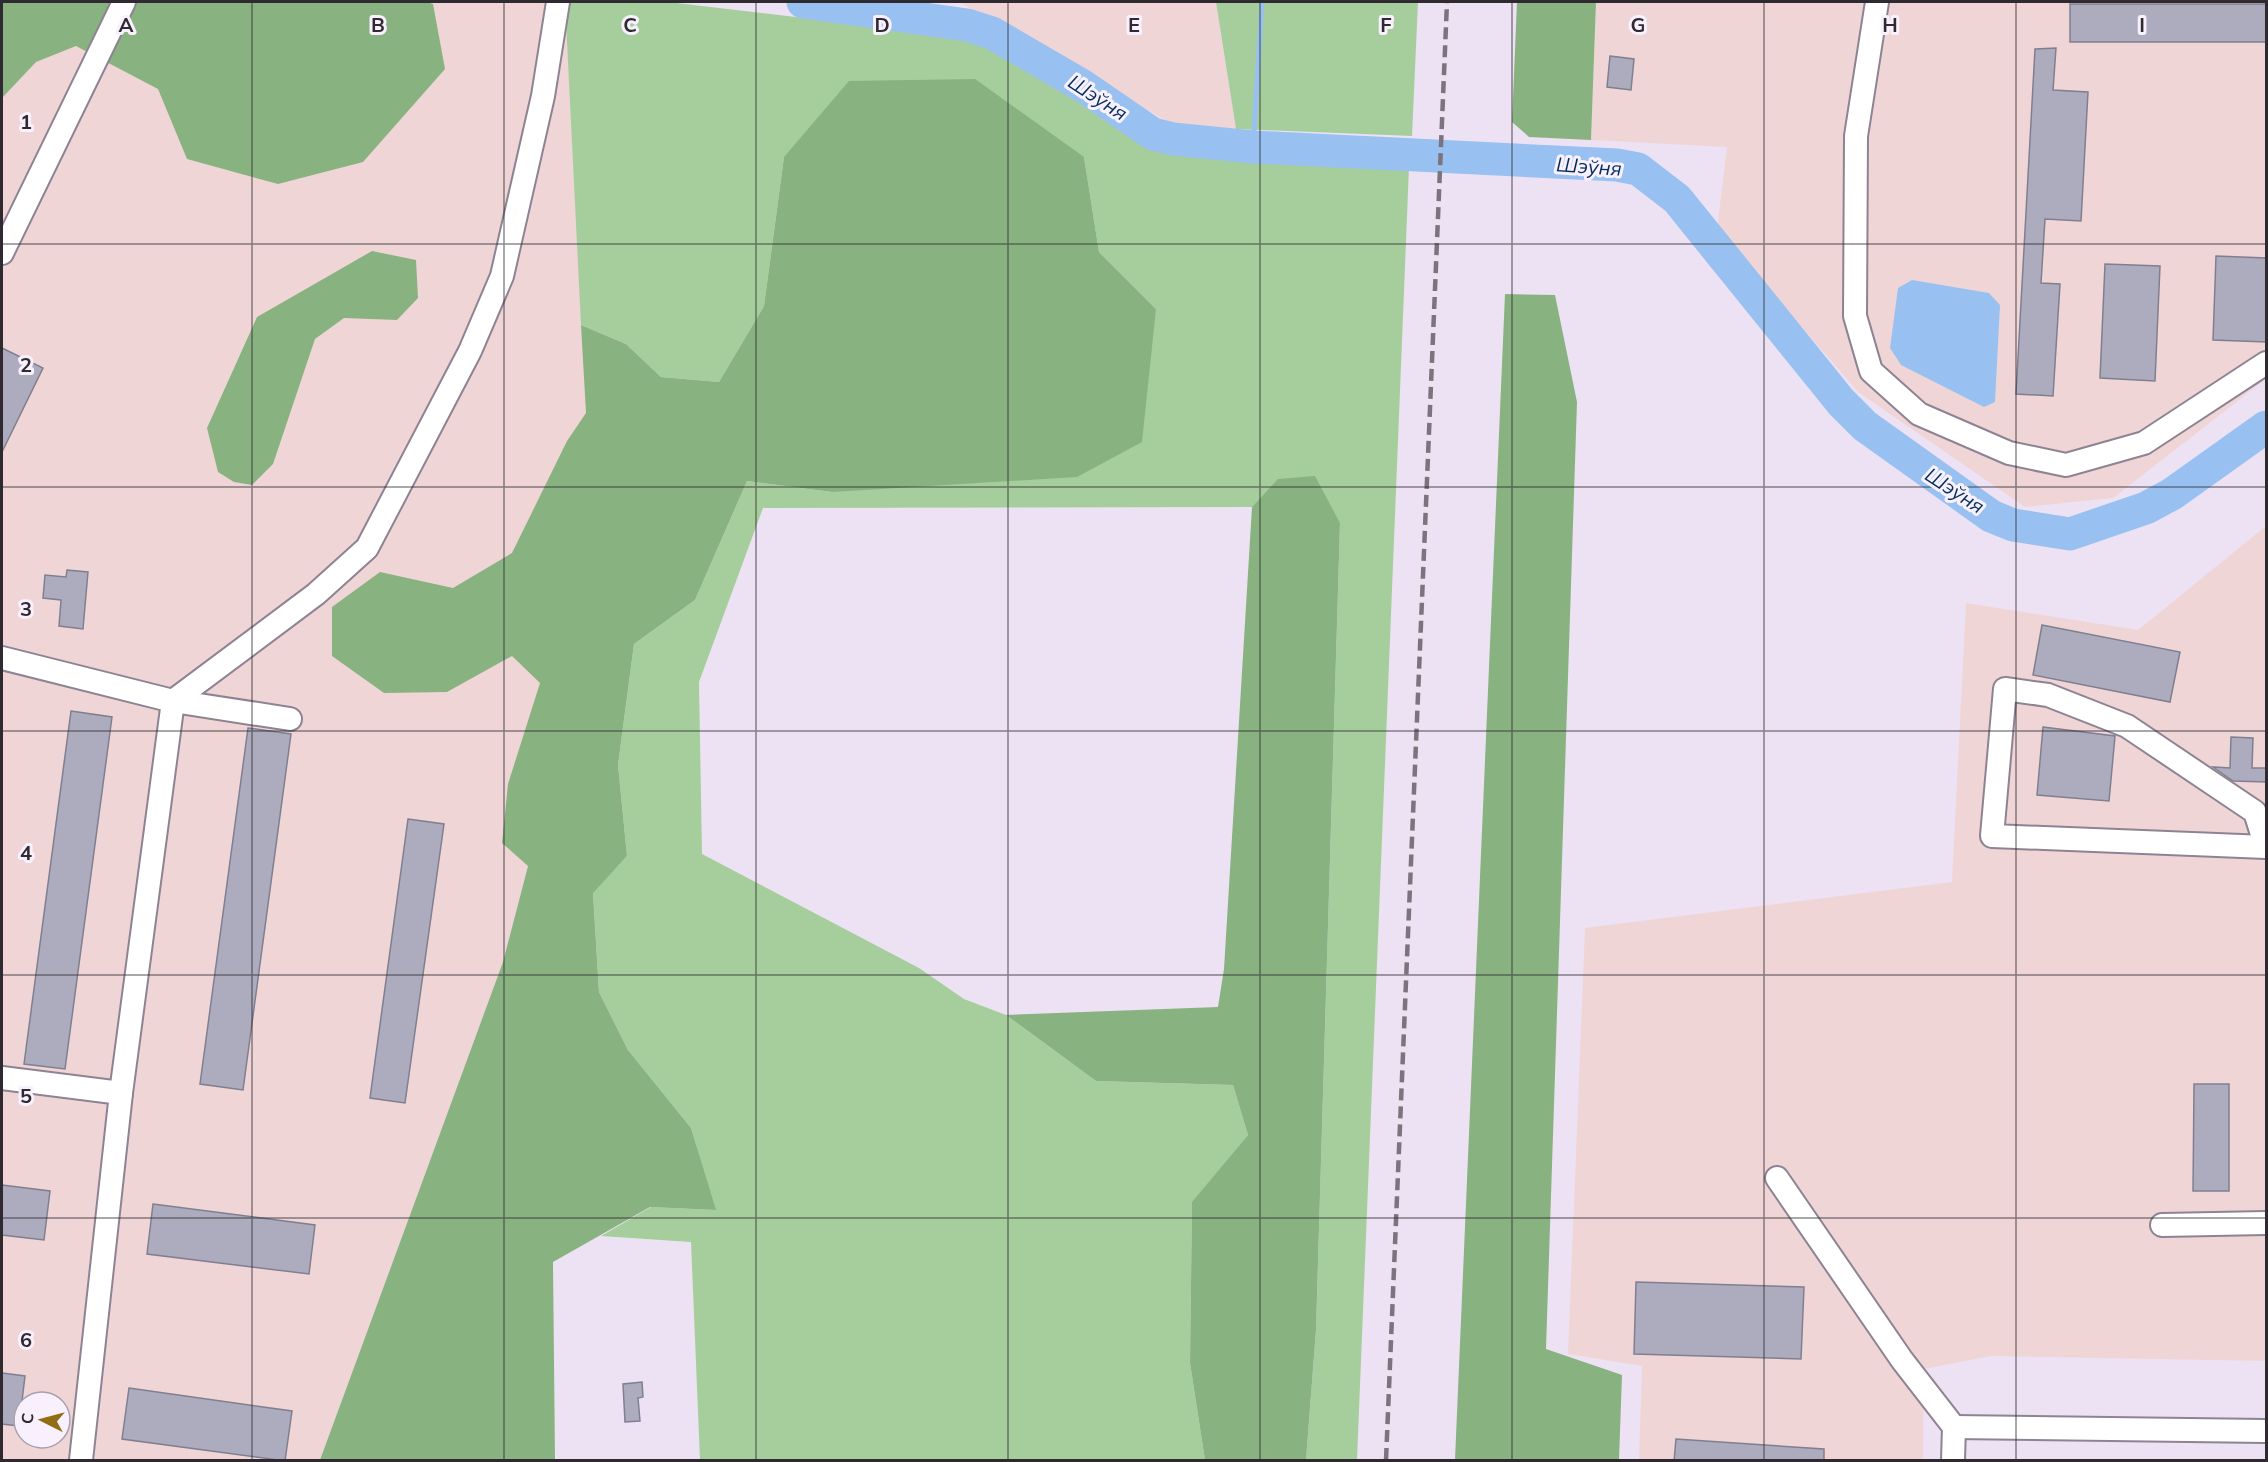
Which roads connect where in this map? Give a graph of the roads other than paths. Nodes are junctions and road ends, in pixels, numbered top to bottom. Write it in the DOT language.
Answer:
graph roads {
  1 [pos="124,2"];
  2 [pos="558,2"];
  3 [pos="1877,2"];
  4 [pos="2,253"];
  5 [pos="2266,363"];
  6 [pos="2,657"];
  7 [pos="173,700"];
  8 [pos="290,719"];
  9 [pos="2266,847"];
  10 [pos="2,1078"];
  11 [pos="121,1093"];
  12 [pos="1777,1178"];
  13 [pos="2266,1223"];
  14 [pos="2162,1226"];
  15 [pos="1954,1427"];
  16 [pos="2266,1431"];
  17 [pos="81,1461"];
  18 [pos="1953,1461"];
  1 -- 4 [label="street"];
  2 -- 7 [label="street"];
  3 -- 5 [label="street"];
  6 -- 7 [label="street"];
  7 -- 8 [label="street"];
  7 -- 11 [label="street"];
  9 -- 9 [label="street"];
  10 -- 11 [label="street"];
  11 -- 17 [label="street"];
  12 -- 15 [label="street"];
  13 -- 14 [label="street"];
  15 -- 16 [label="street"];
  15 -- 18 [label="street"];
}
